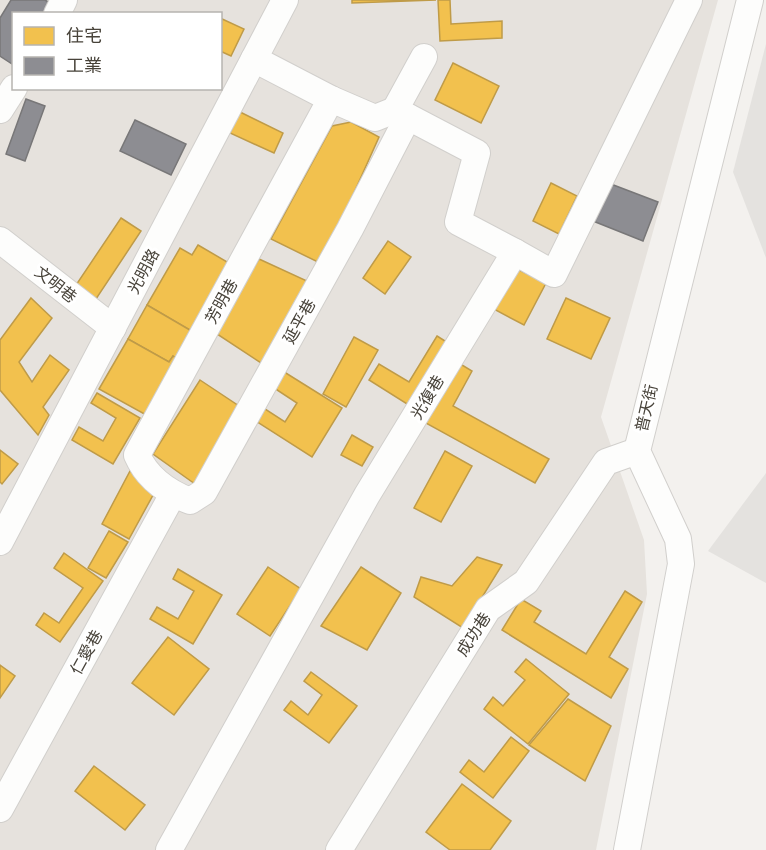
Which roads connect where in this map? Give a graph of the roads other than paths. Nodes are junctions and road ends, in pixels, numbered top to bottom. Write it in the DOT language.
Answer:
graph roads {
  1 [pos="285,0"];
  2 [pos="689,0"];
  3 [pos="750,0"];
  4 [pos="424,57"];
  5 [pos="254,59"];
  6 [pos="13,90"];
  7 [pos="331,99"];
  8 [pos="0,110"];
  9 [pos="402,114"];
  10 [pos="0,240"];
  11 [pos="515,252"];
  12 [pos="113,328"];
  13 [pos="637,451"];
  14 [pos="172,494"];
  15 [pos="0,542"];
  16 [pos="0,809"];
  17 [pos="170,850"];
  18 [pos="339,850"];
  19 [pos="627,850"];
  1 -- 5 [label="street, 光明路"];
  2 -- 11 [label="street"];
  3 -- 13 [label="street, 普天街"];
  4 -- 9 [label="street"];
  5 -- 7 [label="street"];
  5 -- 12 [label="street, 光明路"];
  6 -- 8 [label="street"];
  7 -- 9 [label="street"];
  7 -- 14 [label="street, 芳明巷"];
  9 -- 11 [label="street"];
  9 -- 14 [label="street, 延平巷"];
  10 -- 12 [label="street, 文明巷"];
  11 -- 17 [label="street, 光復巷"];
  12 -- 15 [label="street, 光明路"];
  13 -- 18 [label="street, 成功巷"];
  13 -- 19 [label="street, 普天街"];
  14 -- 16 [label="street, 仁愛巷"];
}
